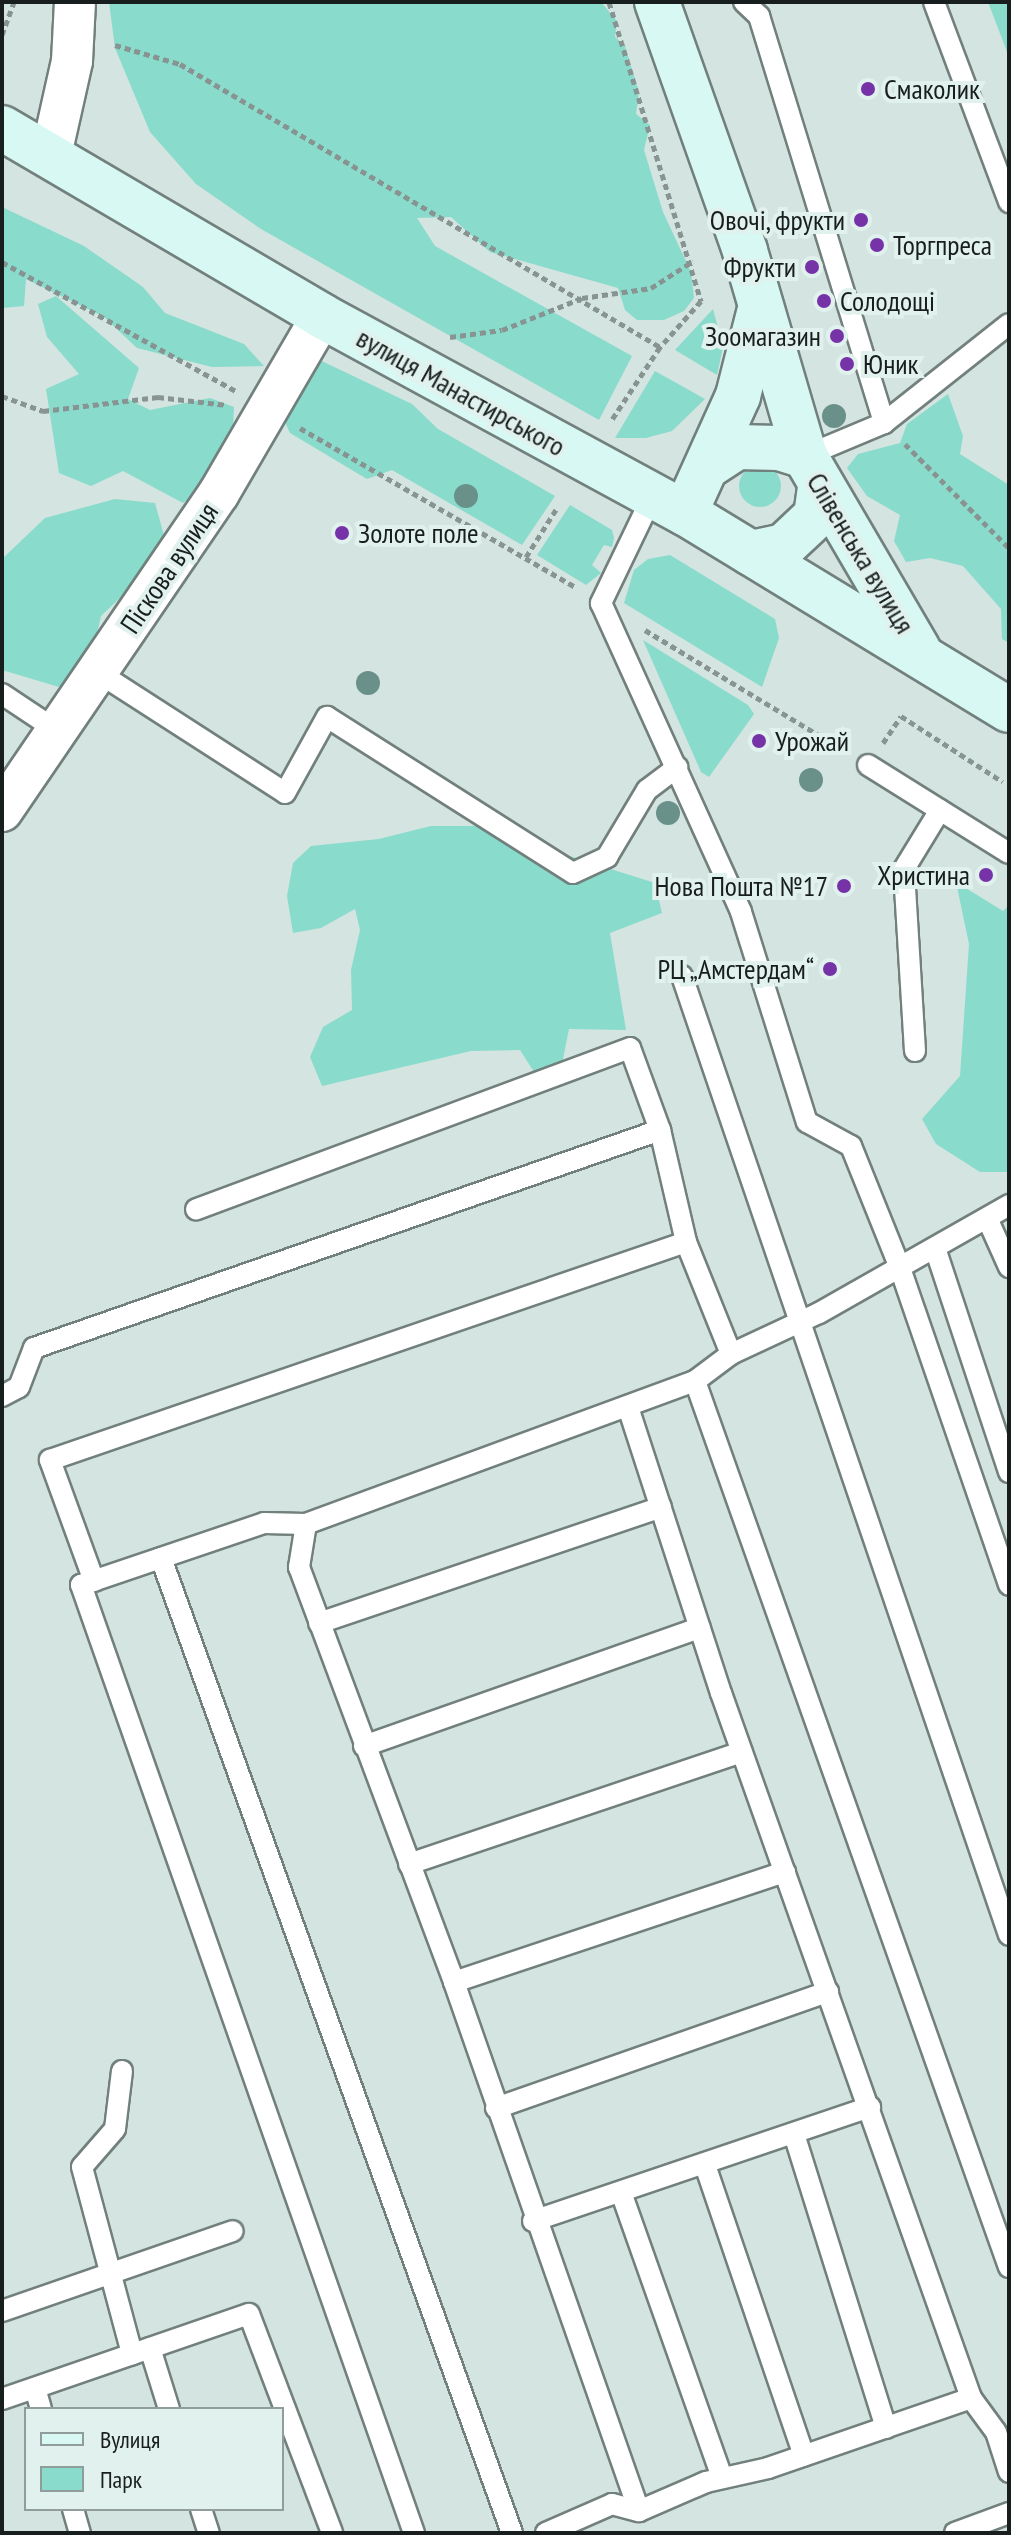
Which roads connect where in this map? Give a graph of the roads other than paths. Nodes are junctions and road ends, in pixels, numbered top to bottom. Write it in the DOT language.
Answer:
graph roads {
  1 [pos="75,2"];
  2 [pos="657,2"];
  3 [pos="744,2"];
  4 [pos="934,2"];
  5 [pos="2,128"];
  6 [pos="51,155"];
  7 [pos="1009,202"];
  8 [pos="759,313"];
  9 [pos="322,316"];
  10 [pos="1009,324"];
  11 [pos="884,423"];
  12 [pos="711,464"];
  13 [pos="813,473"];
  14 [pos="669,505"];
  15 [pos="751,553"];
  16 [pos="922,654"];
  17 [pos="99,673"];
  18 [pos="2,694"];
  19 [pos="1009,710"];
  20 [pos="59,732"];
  21 [pos="868,765"];
  22 [pos="677,767"];
  23 [pos="940,810"];
  24 [pos="2,811"];
  25 [pos="1009,853"];
  26 [pos="682,976"];
  27 [pos="915,1051"];
  28 [pos="660,1130"];
  29 [pos="1009,1205"];
  30 [pos="196,1209"];
  31 [pos="987,1218"];
  32 [pos="686,1242"];
  33 [pos="935,1248"];
  34 [pos="1009,1267"];
  35 [pos="900,1268"];
  36 [pos="797,1323"];
  37 [pos="731,1354"];
  38 [pos="695,1381"];
  39 [pos="2,1396"];
  40 [pos="628,1407"];
  41 [pos="1009,1472"];
  42 [pos="661,1507"];
  43 [pos="306,1524"];
  44 [pos="161,1558"];
  45 [pos="94,1581"];
  46 [pos="1009,1585"];
  47 [pos="319,1623"];
  48 [pos="700,1628"];
  49 [pos="364,1746"];
  50 [pos="742,1752"];
  51 [pos="409,1864"];
  52 [pos="785,1872"];
  53 [pos="1009,1935"];
  54 [pos="454,1982"];
  55 [pos="828,1992"];
  56 [pos="122,2071"];
  57 [pos="870,2107"];
  58 [pos="496,2108"];
  59 [pos="794,2134"];
  60 [pos="705,2165"];
  61 [pos="622,2195"];
  62 [pos="533,2221"];
  63 [pos="233,2231"];
  64 [pos="1009,2267"];
  65 [pos="107,2274"];
  66 [pos="2,2311"];
  67 [pos="141,2351"];
  68 [pos="35,2388"];
  69 [pos="971,2398"];
  70 [pos="2,2399"];
  71 [pos="40,2407"];
  72 [pos="168,2407"];
  73 [pos="886,2428"];
  74 [pos="804,2456"];
  75 [pos="1009,2472"];
  76 [pos="722,2478"];
  77 [pos="74,2511"];
  78 [pos="202,2511"];
  79 [pos="639,2511"];
  80 [pos="1009,2513"];
  81 [pos="80,2533"];
  82 [pos="209,2533"];
  83 [pos="332,2533"];
  84 [pos="414,2533"];
  85 [pos="512,2533"];
  86 [pos="546,2533"];
  87 [pos="955,2533"];
  1 -- 6 [label="street"];
  2 -- 8 [label="main road, Слівенська вулиця"];
  3 -- 11 [label="lane"];
  4 -- 7 [label="lane"];
  5 -- 6 [label="main road, вулиця Манастирського"];
  6 -- 9 [label="main road, вулиця Манастирського"];
  8 -- 12 [label="main road, Слівенська вулиця"];
  8 -- 13 [label="main road, Слівенська вулиця"];
  9 -- 14 [label="main road, вулиця Манастирського"];
  9 -- 17 [label="street, Піскова вулиця"];
  10 -- 11 [label="lane"];
  11 -- 13 [label="lane"];
  12 -- 13 [label="main road"];
  12 -- 14 [label="main road, Слівенська вулиця"];
  13 -- 15 [label="main road"];
  13 -- 16 [label="main road, Слівенська вулиця"];
  14 -- 15 [label="main road, вулиця Манастирського"];
  14 -- 22 [label="lane"];
  15 -- 16 [label="main road, вулиця Манастирського"];
  16 -- 19 [label="main road, вулиця Манастирського"];
  17 -- 20 [label="street, Піскова вулиця"];
  17 -- 22 [label="lane"];
  18 -- 20 [label="lane"];
  20 -- 24 [label="street, Піскова вулиця"];
  21 -- 23 [label="lane"];
  22 -- 35 [label="lane"];
  23 -- 25 [label="lane"];
  23 -- 27 [label="lane"];
  26 -- 36 [label="lane"];
  28 -- 30 [label="lane"];
  28 -- 32 [label="lane"];
  28 -- 39 [label="lane"];
  29 -- 31 [label="lane"];
  31 -- 33 [label="lane"];
  31 -- 34 [label="lane"];
  32 -- 37 [label="lane"];
  32 -- 45 [label="lane"];
  33 -- 35 [label="lane"];
  33 -- 41 [label="lane"];
  35 -- 36 [label="lane"];
  35 -- 46 [label="lane"];
  36 -- 37 [label="lane"];
  36 -- 53 [label="lane"];
  37 -- 38 [label="lane"];
  38 -- 40 [label="lane"];
  38 -- 64 [label="lane"];
  40 -- 42 [label="lane"];
  40 -- 43 [label="lane"];
  42 -- 47 [label="lane"];
  42 -- 48 [label="lane"];
  43 -- 44 [label="lane"];
  43 -- 47 [label="lane"];
  44 -- 45 [label="lane"];
  44 -- 85 [label="lane"];
  45 -- 84 [label="lane"];
  47 -- 49 [label="lane"];
  48 -- 49 [label="lane"];
  48 -- 50 [label="lane"];
  49 -- 51 [label="lane"];
  50 -- 51 [label="lane"];
  50 -- 52 [label="lane"];
  51 -- 54 [label="lane"];
  52 -- 54 [label="lane"];
  52 -- 55 [label="lane"];
  54 -- 58 [label="lane"];
  55 -- 57 [label="lane"];
  55 -- 58 [label="lane"];
  56 -- 65 [label="lane"];
  57 -- 59 [label="lane"];
  57 -- 69 [label="lane"];
  58 -- 62 [label="lane"];
  59 -- 60 [label="lane"];
  59 -- 73 [label="lane"];
  60 -- 61 [label="lane"];
  60 -- 74 [label="lane"];
  61 -- 62 [label="lane"];
  61 -- 76 [label="lane"];
  62 -- 79 [label="lane"];
  63 -- 65 [label="lane"];
  65 -- 66 [label="lane"];
  65 -- 67 [label="lane"];
  67 -- 68 [label="lane"];
  67 -- 72 [label="lane"];
  67 -- 83 [label="lane"];
  68 -- 70 [label="lane"];
  68 -- 71 [label="lane"];
  69 -- 73 [label="lane"];
  69 -- 75 [label="lane"];
  73 -- 74 [label="lane"];
  74 -- 76 [label="lane"];
  76 -- 79 [label="lane"];
  77 -- 81 [label="lane"];
  78 -- 82 [label="lane"];
  79 -- 86 [label="lane"];
  80 -- 87 [label="lane"];
}
